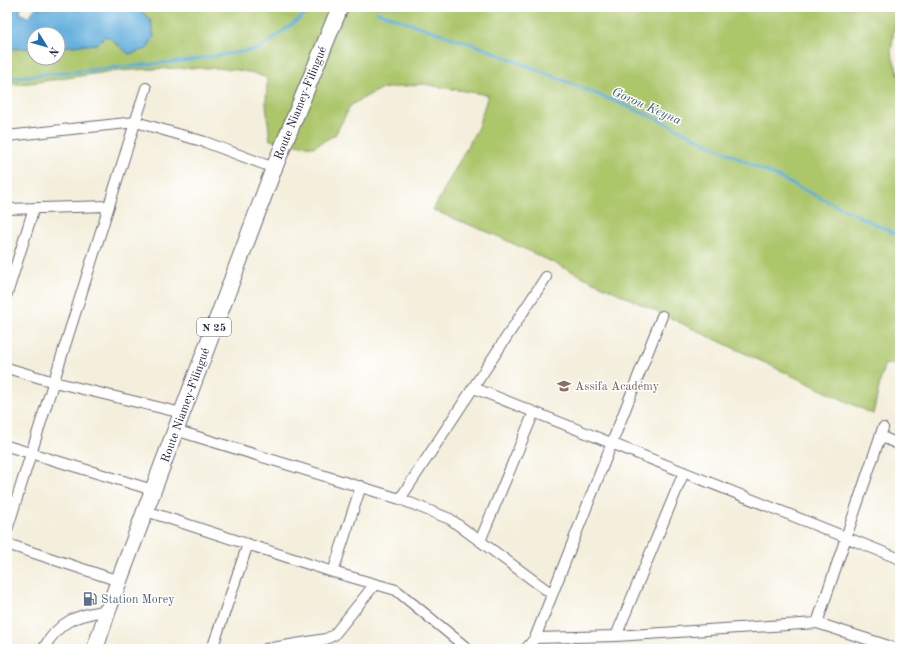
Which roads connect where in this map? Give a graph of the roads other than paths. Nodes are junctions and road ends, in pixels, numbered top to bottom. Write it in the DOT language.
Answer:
graph roads {
  1 [pos="340,7"];
  2 [pos="146,88"];
  3 [pos="136,122"];
  4 [pos="7,136"];
  5 [pos="274,168"];
  6 [pos="109,206"];
  7 [pos="34,208"];
  8 [pos="7,209"];
  9 [pos="546,277"];
  10 [pos="7,294"];
  11 [pos="662,316"];
  12 [pos="7,368"];
  13 [pos="54,382"];
  14 [pos="474,388"];
  15 [pos="534,412"];
  16 [pos="182,413"];
  17 [pos="175,430"];
  18 [pos="612,443"];
  19 [pos="900,445"];
  20 [pos="7,446"];
  21 [pos="31,453"];
  22 [pos="684,472"];
  23 [pos="361,486"];
  24 [pos="153,490"];
  25 [pos="400,498"];
  26 [pos="146,511"];
  27 [pos="7,530"];
  28 [pos="846,537"];
  29 [pos="480,541"];
  30 [pos="7,544"];
  31 [pos="248,544"];
  32 [pos="900,559"];
  33 [pos="333,572"];
  34 [pos="119,581"];
  35 [pos="375,584"];
  36 [pos="552,594"];
  37 [pos="108,610"];
  38 [pos="817,623"];
  39 [pos="616,636"];
  40 [pos="535,638"];
  41 [pos="326,644"];
  42 [pos="43,649"];
  43 [pos="95,649"];
  44 [pos="212,649"];
  45 [pos="266,649"];
  46 [pos="468,649"];
  47 [pos="526,649"];
  48 [pos="898,649"];
  1 -- 5 [label="main road, Route Niamey-Filingué / N 25"];
  2 -- 3 [label="street"];
  3 -- 4 [label="street"];
  3 -- 5 [label="street"];
  3 -- 6 [label="street"];
  5 -- 16 [label="main road, Route Niamey-Filingué / N 25"];
  6 -- 7 [label="street"];
  6 -- 13 [label="street"];
  7 -- 8 [label="street"];
  7 -- 10 [label="street"];
  9 -- 14 [label="street"];
  11 -- 18 [label="street"];
  12 -- 13 [label="street"];
  13 -- 16 [label="street"];
  13 -- 21 [label="street"];
  14 -- 15 [label="street"];
  14 -- 25 [label="street"];
  15 -- 18 [label="street"];
  15 -- 29 [label="street"];
  16 -- 17 [label="main road, Route Niamey-Filingué / N 25"];
  17 -- 23 [label="street"];
  17 -- 24 [label="main road, Route Niamey-Filingué / N 25"];
  18 -- 22 [label="street"];
  18 -- 36 [label="street"];
  19 -- 28 [label="street"];
  20 -- 21 [label="street"];
  21 -- 24 [label="street"];
  21 -- 27 [label="street"];
  22 -- 28 [label="street"];
  22 -- 39 [label="street"];
  23 -- 25 [label="street"];
  23 -- 33 [label="street"];
  24 -- 26 [label="main road, Route Niamey-Filingué / N 25"];
  25 -- 29 [label="street"];
  26 -- 31 [label="street"];
  26 -- 34 [label="main road, Route Niamey-Filingué / N 25"];
  28 -- 32 [label="street"];
  28 -- 38 [label="street"];
  29 -- 36 [label="street"];
  30 -- 34 [label="street"];
  31 -- 33 [label="street"];
  31 -- 44 [label="street"];
  33 -- 35 [label="street"];
  34 -- 37 [label="main road, Route Niamey-Filingué / N 25"];
  35 -- 41 [label="street"];
  35 -- 46 [label="street"];
  36 -- 40 [label="street"];
  37 -- 42 [label="street"];
  37 -- 43 [label="main road, Route Niamey-Filingué / N 25"];
  38 -- 39 [label="street"];
  38 -- 48 [label="street"];
  39 -- 40 [label="street"];
  40 -- 47 [label="street"];
  41 -- 45 [label="street"];
}
